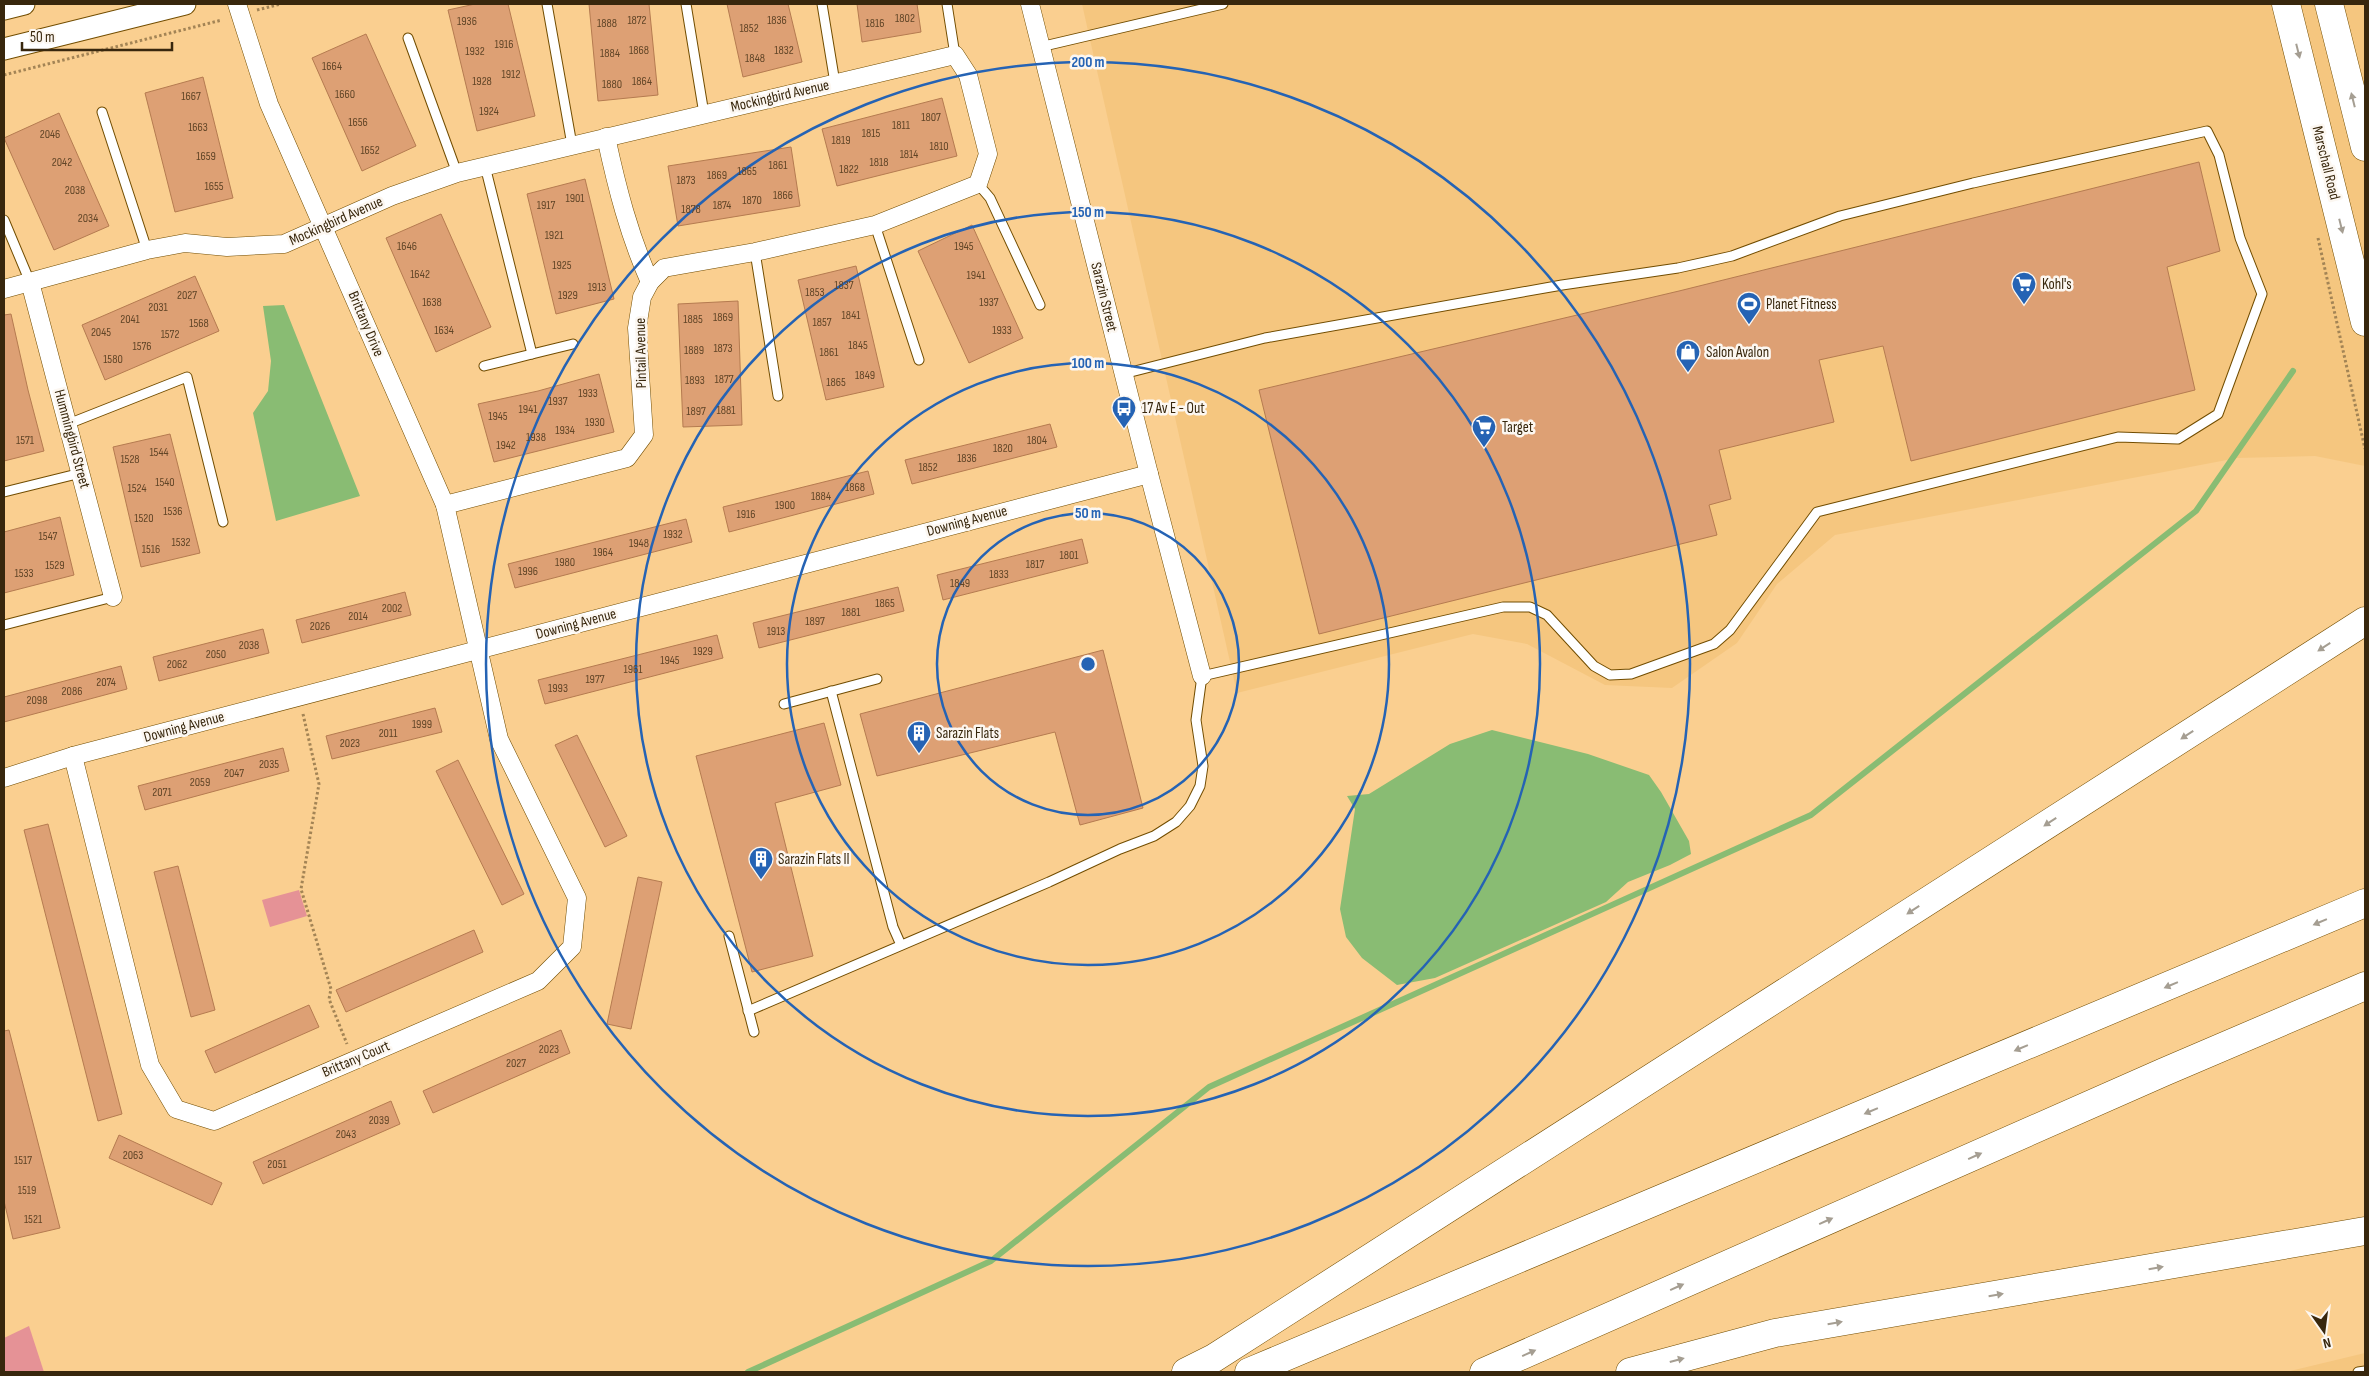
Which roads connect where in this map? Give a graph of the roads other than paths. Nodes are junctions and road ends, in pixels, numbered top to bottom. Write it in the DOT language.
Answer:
graph roads {
  1 [pos="24,4"];
  2 [pos="185,4"];
  3 [pos="547,4"];
  4 [pos="686,4"];
  5 [pos="822,4"];
  6 [pos="948,4"];
  7 [pos="1030,4"];
  8 [pos="1223,4"];
  9 [pos="2286,4"];
  10 [pos="2329,4"];
  11 [pos="4,9"];
  12 [pos="238,9"];
  13 [pos="408,38"];
  14 [pos="1040,47"];
  15 [pos="4,49"];
  16 [pos="955,55"];
  17 [pos="835,83"];
  18 [pos="102,112"];
  19 [pos="704,114"];
  20 [pos="606,137"];
  21 [pos="572,145"];
  22 [pos="2365,147"];
  23 [pos="485,166"];
  24 [pos="457,173"];
  25 [pos="978,184"];
  26 [pos="4,220"];
  27 [pos="875,225"];
  28 [pos="324,227"];
  29 [pos="147,250"];
  30 [pos="755,252"];
  31 [pos="30,282"];
  32 [pos="650,282"];
  33 [pos="4,289"];
  34 [pos="1040,305"];
  35 [pos="2365,322"];
  36 [pos="573,344"];
  37 [pos="532,354"];
  38 [pos="919,360"];
  39 [pos="484,366"];
  40 [pos="1123,374"];
  41 [pos="778,396"];
  42 [pos="68,424"];
  43 [pos="81,473"];
  44 [pos="1149,474"];
  45 [pos="4,492"];
  46 [pos="445,505"];
  47 [pos="223,522"];
  48 [pos="113,597"];
  49 [pos="2365,621"];
  50 [pos="4,625"];
  51 [pos="476,650"];
  52 [pos="1202,676"];
  53 [pos="877,679"];
  54 [pos="831,692"];
  55 [pos="784,704"];
  56 [pos="73,756"];
  57 [pos="4,778"];
  58 [pos="2365,903"];
  59 [pos="729,936"];
  60 [pos="901,944"];
  61 [pos="2365,986"];
  62 [pos="748,1010"];
  63 [pos="754,1032"];
  64 [pos="2365,1232"];
  65 [pos="2365,1370"];
  66 [pos="1186,1372"];
  67 [pos="1249,1372"];
  68 [pos="1484,1372"];
  69 [pos="1630,1372"];
  70 [pos="2358,1372"];
  1 -- 11 [label="street"];
  2 -- 15 [label="street"];
  3 -- 21 [label="lane"];
  4 -- 19 [label="lane"];
  5 -- 17 [label="lane"];
  6 -- 16 [label="lane"];
  7 -- 14 [label="street, Sarazin Street"];
  8 -- 14 [label="lane"];
  9 -- 35 [label="highway, Marschall Road, one-way"];
  22 -- 10 [label="highway, one-way"];
  12 -- 28 [label="street, Brittany Drive"];
  13 -- 24 [label="lane"];
  14 -- 40 [label="street, Sarazin Street"];
  16 -- 17 [label="street, Mockingbird Avenue"];
  16 -- 25 [label="street"];
  17 -- 19 [label="street, Mockingbird Avenue"];
  18 -- 29 [label="lane"];
  19 -- 20 [label="street, Mockingbird Avenue"];
  20 -- 21 [label="street, Mockingbird Avenue"];
  20 -- 32 [label="street"];
  21 -- 23 [label="street, Mockingbird Avenue"];
  23 -- 24 [label="street, Mockingbird Avenue"];
  23 -- 37 [label="lane"];
  24 -- 28 [label="street, Mockingbird Avenue"];
  25 -- 27 [label="street"];
  25 -- 34 [label="lane"];
  26 -- 31 [label="lane"];
  27 -- 30 [label="street"];
  27 -- 38 [label="lane"];
  28 -- 29 [label="street, Mockingbird Avenue"];
  28 -- 46 [label="street, Brittany Drive"];
  29 -- 31 [label="street, Mockingbird Avenue"];
  30 -- 32 [label="street"];
  30 -- 41 [label="lane"];
  31 -- 33 [label="street, Mockingbird Avenue"];
  31 -- 42 [label="street, Hummingbird Street"];
  32 -- 46 [label="street, Pintail Avenue"];
  36 -- 37 [label="lane"];
  37 -- 39 [label="lane"];
  40 -- 44 [label="street, Sarazin Street"];
  40 -- 52 [label="lane"];
  42 -- 43 [label="street, Hummingbird Street"];
  42 -- 47 [label="lane"];
  43 -- 45 [label="lane"];
  43 -- 48 [label="street, Hummingbird Street"];
  44 -- 51 [label="street, Downing Avenue"];
  44 -- 52 [label="street, Sarazin Street"];
  46 -- 51 [label="street, Brittany Drive"];
  48 -- 50 [label="lane"];
  49 -- 66 [label="highway, one-way"];
  51 -- 56 [label="street, Downing Avenue"];
  51 -- 56 [label="street, Brittany Court"];
  52 -- 60 [label="lane"];
  53 -- 54 [label="lane"];
  54 -- 55 [label="lane"];
  54 -- 60 [label="lane"];
  56 -- 57 [label="street, Downing Avenue"];
  58 -- 67 [label="highway, one-way"];
  59 -- 62 [label="lane"];
  60 -- 62 [label="lane"];
  68 -- 61 [label="highway, one-way"];
  62 -- 63 [label="lane"];
  69 -- 64 [label="highway, one-way"];
  65 -- 70 [label="lane"];
}
